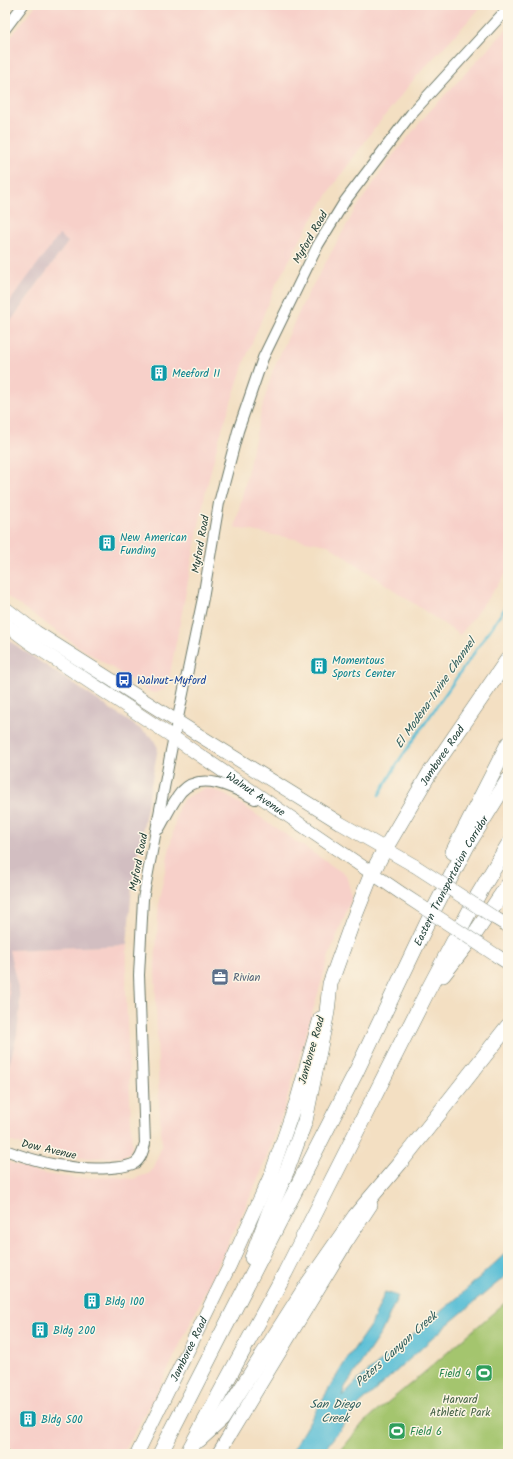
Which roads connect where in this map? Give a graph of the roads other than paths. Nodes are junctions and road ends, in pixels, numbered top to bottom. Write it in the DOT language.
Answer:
graph roads {
  1 [pos="24,5"];
  2 [pos="508,8"];
  3 [pos="5,29"];
  4 [pos="5,608"];
  5 [pos="5,624"];
  6 [pos="508,659"];
  7 [pos="177,722"];
  8 [pos="173,737"];
  9 [pos="508,744"];
  10 [pos="508,780"];
  11 [pos="287,814"];
  12 [pos="155,836"];
  13 [pos="508,845"];
  14 [pos="385,849"];
  15 [pos="372,873"];
  16 [pos="508,885"];
  17 [pos="508,926"];
  18 [pos="508,963"];
  19 [pos="330,984"];
  20 [pos="397,984"];
  21 [pos="427,992"];
  22 [pos="508,1026"];
  23 [pos="5,1150"];
  24 [pos="136,1162"];
  25 [pos="400,1163"];
  26 [pos="245,1288"];
  27 [pos="188,1451"];
  28 [pos="137,1454"];
  29 [pos="160,1454"];
  30 [pos="218,1454"];
  1 -- 3 [label="street"];
  2 -- 7 [label="street, Myford Road"];
  4 -- 7 [label="main road, Walnut Avenue"];
  5 -- 8 [label="main road, Walnut Avenue"];
  6 -- 14 [label="highway, Jamboree Road"];
  7 -- 8 [label="street, Myford Road"];
  7 -- 14 [label="main road, Walnut Avenue"];
  8 -- 11 [label="main road, Walnut Avenue"];
  8 -- 12 [label="street, Myford Road"];
  9 -- 20 [label="highway"];
  10 -- 20 [label="highway, Eastern Transportation Corridor"];
  11 -- 12 [label="street"];
  11 -- 15 [label="main road, Walnut Avenue"];
  12 -- 24 [label="street, Myford Road"];
  13 -- 21 [label="highway"];
  14 -- 15 [label="highway, Jamboree Road"];
  14 -- 17 [label="main road, Walnut Avenue, bridge"];
  15 -- 18 [label="main road, Walnut Avenue, bridge"];
  15 -- 19 [label="highway, Jamboree Road"];
  16 -- 21 [label="highway"];
  19 -- 26 [label="highway"];
  19 -- 28 [label="main road, Jamboree Road"];
  20 -- 26 [label="highway, Jamboree Road"];
  21 -- 27 [label="highway"];
  22 -- 25 [label="highway"];
  23 -- 24 [label="street, Dow Avenue"];
  25 -- 27 [label="highway"];
  25 -- 30 [label="main road"];
  26 -- 29 [label="highway, Jamboree Road"];
}
